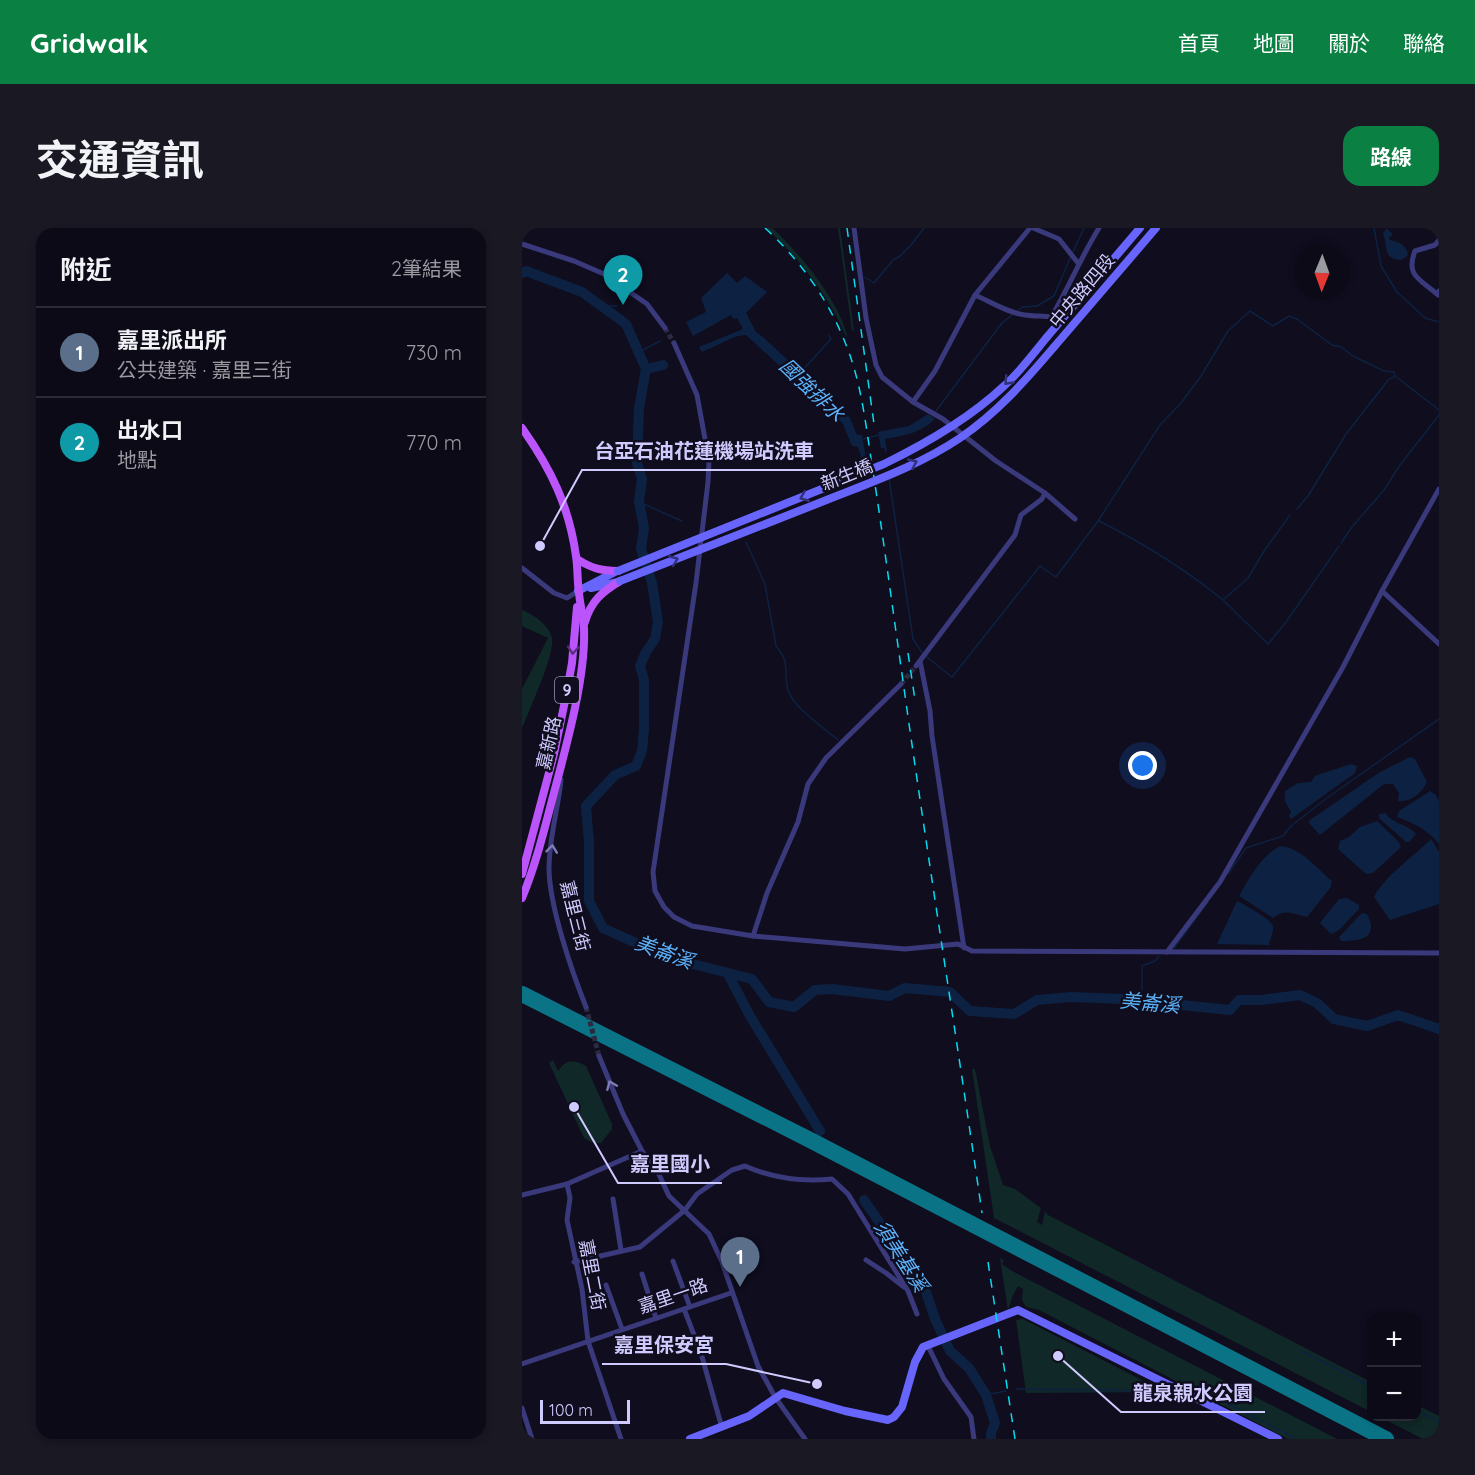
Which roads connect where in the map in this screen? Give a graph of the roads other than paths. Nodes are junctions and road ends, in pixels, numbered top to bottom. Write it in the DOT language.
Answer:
graph roads {
  1 [pos="854,228"];
  2 [pos="1032,228"];
  3 [pos="1099,228"];
  4 [pos="1140,228"];
  5 [pos="1156,228"];
  6 [pos="1439,240"];
  7 [pos="522,244"];
  8 [pos="1078,263"];
  9 [pos="1439,291"];
  10 [pos="975,295"];
  11 [pos="1052,316"];
  12 [pos="1063,320"];
  13 [pos="665,328"];
  14 [pos="1047,337"];
  15 [pos="674,343"];
  16 [pos="1054,347"];
  17 [pos="914,402"];
  18 [pos="522,428"];
  19 [pos="1439,489"];
  20 [pos="1045,494"];
  21 [pos="1075,519"];
  22 [pos="577,559"];
  23 [pos="522,568"];
  24 [pos="618,571"];
  25 [pos="620,581"];
  26 [pos="578,591"];
  27 [pos="1382,591"];
  28 [pos="584,628"];
  29 [pos="1439,644"];
  30 [pos="901,684"];
  31 [pos="563,758"];
  32 [pos="522,874"];
  33 [pos="522,898"];
  34 [pos="753,936"];
  35 [pos="964,948"];
  36 [pos="1167,952"];
  37 [pos="1439,953"];
  38 [pos="586,1007"];
  39 [pos="599,1056"];
  40 [pos="642,1150"];
  41 [pos="567,1184"];
  42 [pos="522,1195"];
  43 [pos="613,1199"];
  44 [pos="685,1210"];
  45 [pos="621,1250"];
  46 [pos="866,1260"];
  47 [pos="673,1261"];
  48 [pos="574,1262"];
  49 [pos="642,1274"];
  50 [pos="606,1285"];
  51 [pos="908,1291"];
  52 [pos="731,1293"];
  53 [pos="687,1308"];
  54 [pos="917,1314"];
  55 [pos="656,1318"];
  56 [pos="622,1329"];
  57 [pos="588,1341"];
  58 [pos="932,1344"];
  59 [pos="522,1364"];
  60 [pos="775,1397"];
  61 [pos="522,1408"];
  62 [pos="722,1428"];
  63 [pos="532,1439"];
  64 [pos="621,1439"];
  65 [pos="690,1439"];
  66 [pos="805,1439"];
  67 [pos="974,1439"];
  68 [pos="1278,1439"];
  1 -- 17 [label="street"];
  2 -- 8 [label="street"];
  2 -- 10 [label="street"];
  3 -- 8 [label="street"];
  4 -- 12 [label="street, 中央路四段"];
  5 -- 16 [label="street, 中央路四段"];
  6 -- 9 [label="street"];
  7 -- 13 [label="street"];
  8 -- 11 [label="street"];
  10 -- 11 [label="street"];
  10 -- 17 [label="street"];
  11 -- 12 [label="street"];
  12 -- 14 [label="street, 中央路四段"];
  14 -- 24 [label="street, 新生橋, one-way, bridge"];
  15 -- 34 [label="street"];
  25 -- 16 [label="street, 新生橋, one-way, bridge"];
  17 -- 20 [label="street"];
  18 -- 22 [label="main road, 嘉新路 / 9"];
  19 -- 27 [label="street"];
  20 -- 21 [label="street"];
  20 -- 35 [label="street"];
  22 -- 24 [label="main road"];
  22 -- 26 [label="main road, 嘉新路 / 9"];
  23 -- 26 [label="street"];
  24 -- 26 [label="street"];
  25 -- 26 [label="street"];
  25 -- 28 [label="main road"];
  26 -- 28 [label="main road, 嘉新路 / 9"];
  26 -- 32 [label="main road, 嘉新路 / 9, one-way"];
  27 -- 29 [label="street"];
  27 -- 36 [label="street"];
  28 -- 31 [label="main road, 嘉新路 / 9"];
  30 -- 34 [label="street"];
  31 -- 33 [label="main road, 嘉新路 / 9"];
  38 -- 31 [label="street, 嘉里三街, one-way"];
  34 -- 35 [label="street"];
  35 -- 36 [label="street"];
  36 -- 37 [label="street"];
  40 -- 39 [label="street, one-way"];
  40 -- 41 [label="street"];
  40 -- 44 [label="street"];
  41 -- 42 [label="street"];
  41 -- 48 [label="street, 嘉里二街"];
  43 -- 45 [label="street"];
  44 -- 45 [label="street"];
  44 -- 51 [label="street"];
  44 -- 52 [label="street"];
  45 -- 48 [label="street"];
  46 -- 51 [label="street"];
  47 -- 53 [label="street"];
  48 -- 57 [label="street, 嘉里二街"];
  49 -- 55 [label="street"];
  50 -- 56 [label="street"];
  51 -- 54 [label="street"];
  52 -- 53 [label="street, 嘉里一路"];
  52 -- 60 [label="street"];
  53 -- 55 [label="street, 嘉里一路"];
  53 -- 62 [label="street"];
  55 -- 56 [label="street, 嘉里一路"];
  56 -- 57 [label="street, 嘉里一路"];
  57 -- 59 [label="street, 嘉里一路"];
  57 -- 64 [label="street, 嘉里二街"];
  58 -- 60 [label="street"];
  58 -- 67 [label="street"];
  58 -- 68 [label="street"];
  60 -- 62 [label="street"];
  60 -- 66 [label="street"];
  61 -- 63 [label="street"];
  62 -- 65 [label="street"];
}
